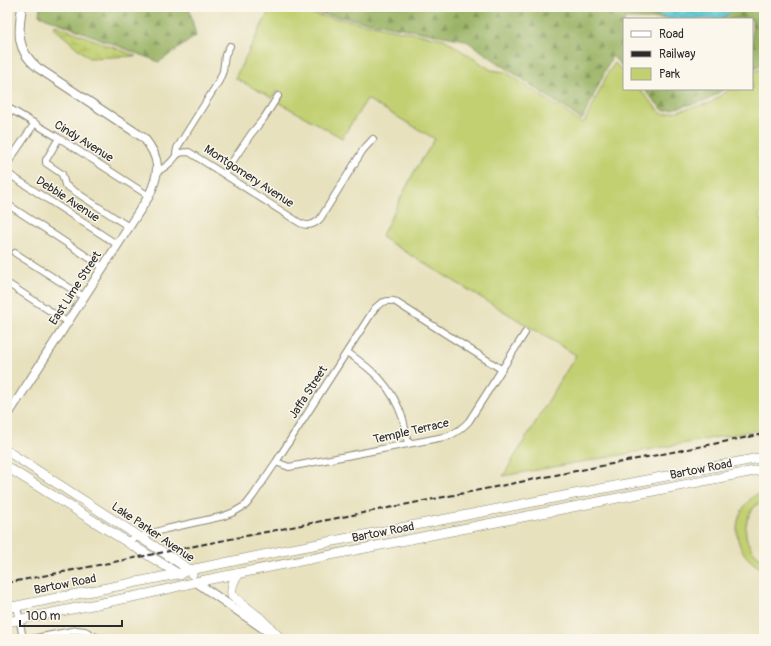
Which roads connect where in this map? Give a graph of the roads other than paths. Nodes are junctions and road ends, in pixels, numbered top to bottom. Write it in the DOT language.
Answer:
graph roads {
  1 [pos="22,7"];
  2 [pos="230,46"];
  3 [pos="278,96"];
  4 [pos="10,108"];
  5 [pos="7,118"];
  6 [pos="35,123"];
  7 [pos="59,138"];
  8 [pos="373,139"];
  9 [pos="176,154"];
  10 [pos="7,164"];
  11 [pos="157,172"];
  12 [pos="7,173"];
  13 [pos="224,174"];
  14 [pos="149,196"];
  15 [pos="7,204"];
  16 [pos="129,227"];
  17 [pos="118,244"];
  18 [pos="15,253"];
  19 [pos="103,267"];
  20 [pos="7,283"];
  21 [pos="84,297"];
  22 [pos="67,322"];
  23 [pos="524,333"];
  24 [pos="347,352"];
  25 [pos="501,369"];
  26 [pos="7,416"];
  27 [pos="408,444"];
  28 [pos="7,452"];
  29 [pos="764,457"];
  30 [pos="276,462"];
  31 [pos="7,467"];
  32 [pos="764,469"];
  33 [pos="646,480"];
  34 [pos="649,492"];
  35 [pos="140,537"];
  36 [pos="125,541"];
  37 [pos="190,570"];
  38 [pos="240,573"];
  39 [pos="177,574"];
  40 [pos="196,582"];
  41 [pos="17,606"];
  42 [pos="7,608"];
  43 [pos="20,620"];
  44 [pos="7,622"];
  45 [pos="23,639"];
  46 [pos="31,639"];
  47 [pos="100,639"];
  48 [pos="280,639"];
  1 -- 11 [label="street"];
  2 -- 9 [label="street"];
  3 -- 13 [label="street"];
  4 -- 5 [label="street"];
  4 -- 6 [label="street, Cindy Avenue"];
  6 -- 7 [label="street, Cindy Avenue"];
  6 -- 10 [label="street"];
  7 -- 14 [label="street, Cindy Avenue"];
  7 -- 16 [label="street"];
  8 -- 13 [label="street, Montgomery Avenue"];
  9 -- 11 [label="street"];
  9 -- 13 [label="street, Montgomery Avenue"];
  11 -- 14 [label="street, East Lime Street"];
  12 -- 17 [label="street, Debbie Avenue"];
  14 -- 16 [label="street, East Lime Street"];
  15 -- 19 [label="street"];
  16 -- 17 [label="street, East Lime Street"];
  17 -- 19 [label="street, East Lime Street"];
  18 -- 21 [label="street"];
  19 -- 21 [label="street, East Lime Street"];
  20 -- 22 [label="street"];
  21 -- 22 [label="street, East Lime Street"];
  22 -- 26 [label="street, East Lime Street"];
  23 -- 25 [label="street, Temple Terrace"];
  24 -- 25 [label="street, Jaffa Street"];
  24 -- 27 [label="street"];
  24 -- 30 [label="street, Jaffa Street"];
  25 -- 27 [label="street, Temple Terrace"];
  27 -- 30 [label="street, Temple Terrace"];
  28 -- 35 [label="main road, Lake Parker Avenue"];
  29 -- 33 [label="main road, Bartow Road"];
  30 -- 35 [label="street, Jaffa Street"];
  31 -- 36 [label="main road, Lake Parker Avenue"];
  32 -- 34 [label="main road, Bartow Road"];
  33 -- 34 [label="street"];
  33 -- 37 [label="main road, Bartow Road"];
  34 -- 38 [label="main road, Bartow Road"];
  35 -- 36 [label="street, Jaffa Street"];
  35 -- 37 [label="main road, Lake Parker Avenue"];
  36 -- 39 [label="main road, Lake Parker Avenue"];
  37 -- 39 [label="main road, Bartow Road"];
  37 -- 40 [label="main road, Lake Parker Avenue"];
  38 -- 40 [label="main road, Bartow Road"];
  38 -- 48 [label="main road"];
  39 -- 40 [label="main road, Lake Parker Avenue"];
  39 -- 41 [label="main road, Bartow Road"];
  40 -- 43 [label="main road, Bartow Road"];
  40 -- 48 [label="street"];
  41 -- 42 [label="main road, Bartow Road"];
  41 -- 43 [label="street"];
  43 -- 44 [label="main road, Bartow Road"];
  43 -- 45 [label="street"];
  46 -- 47 [label="street"];
}
